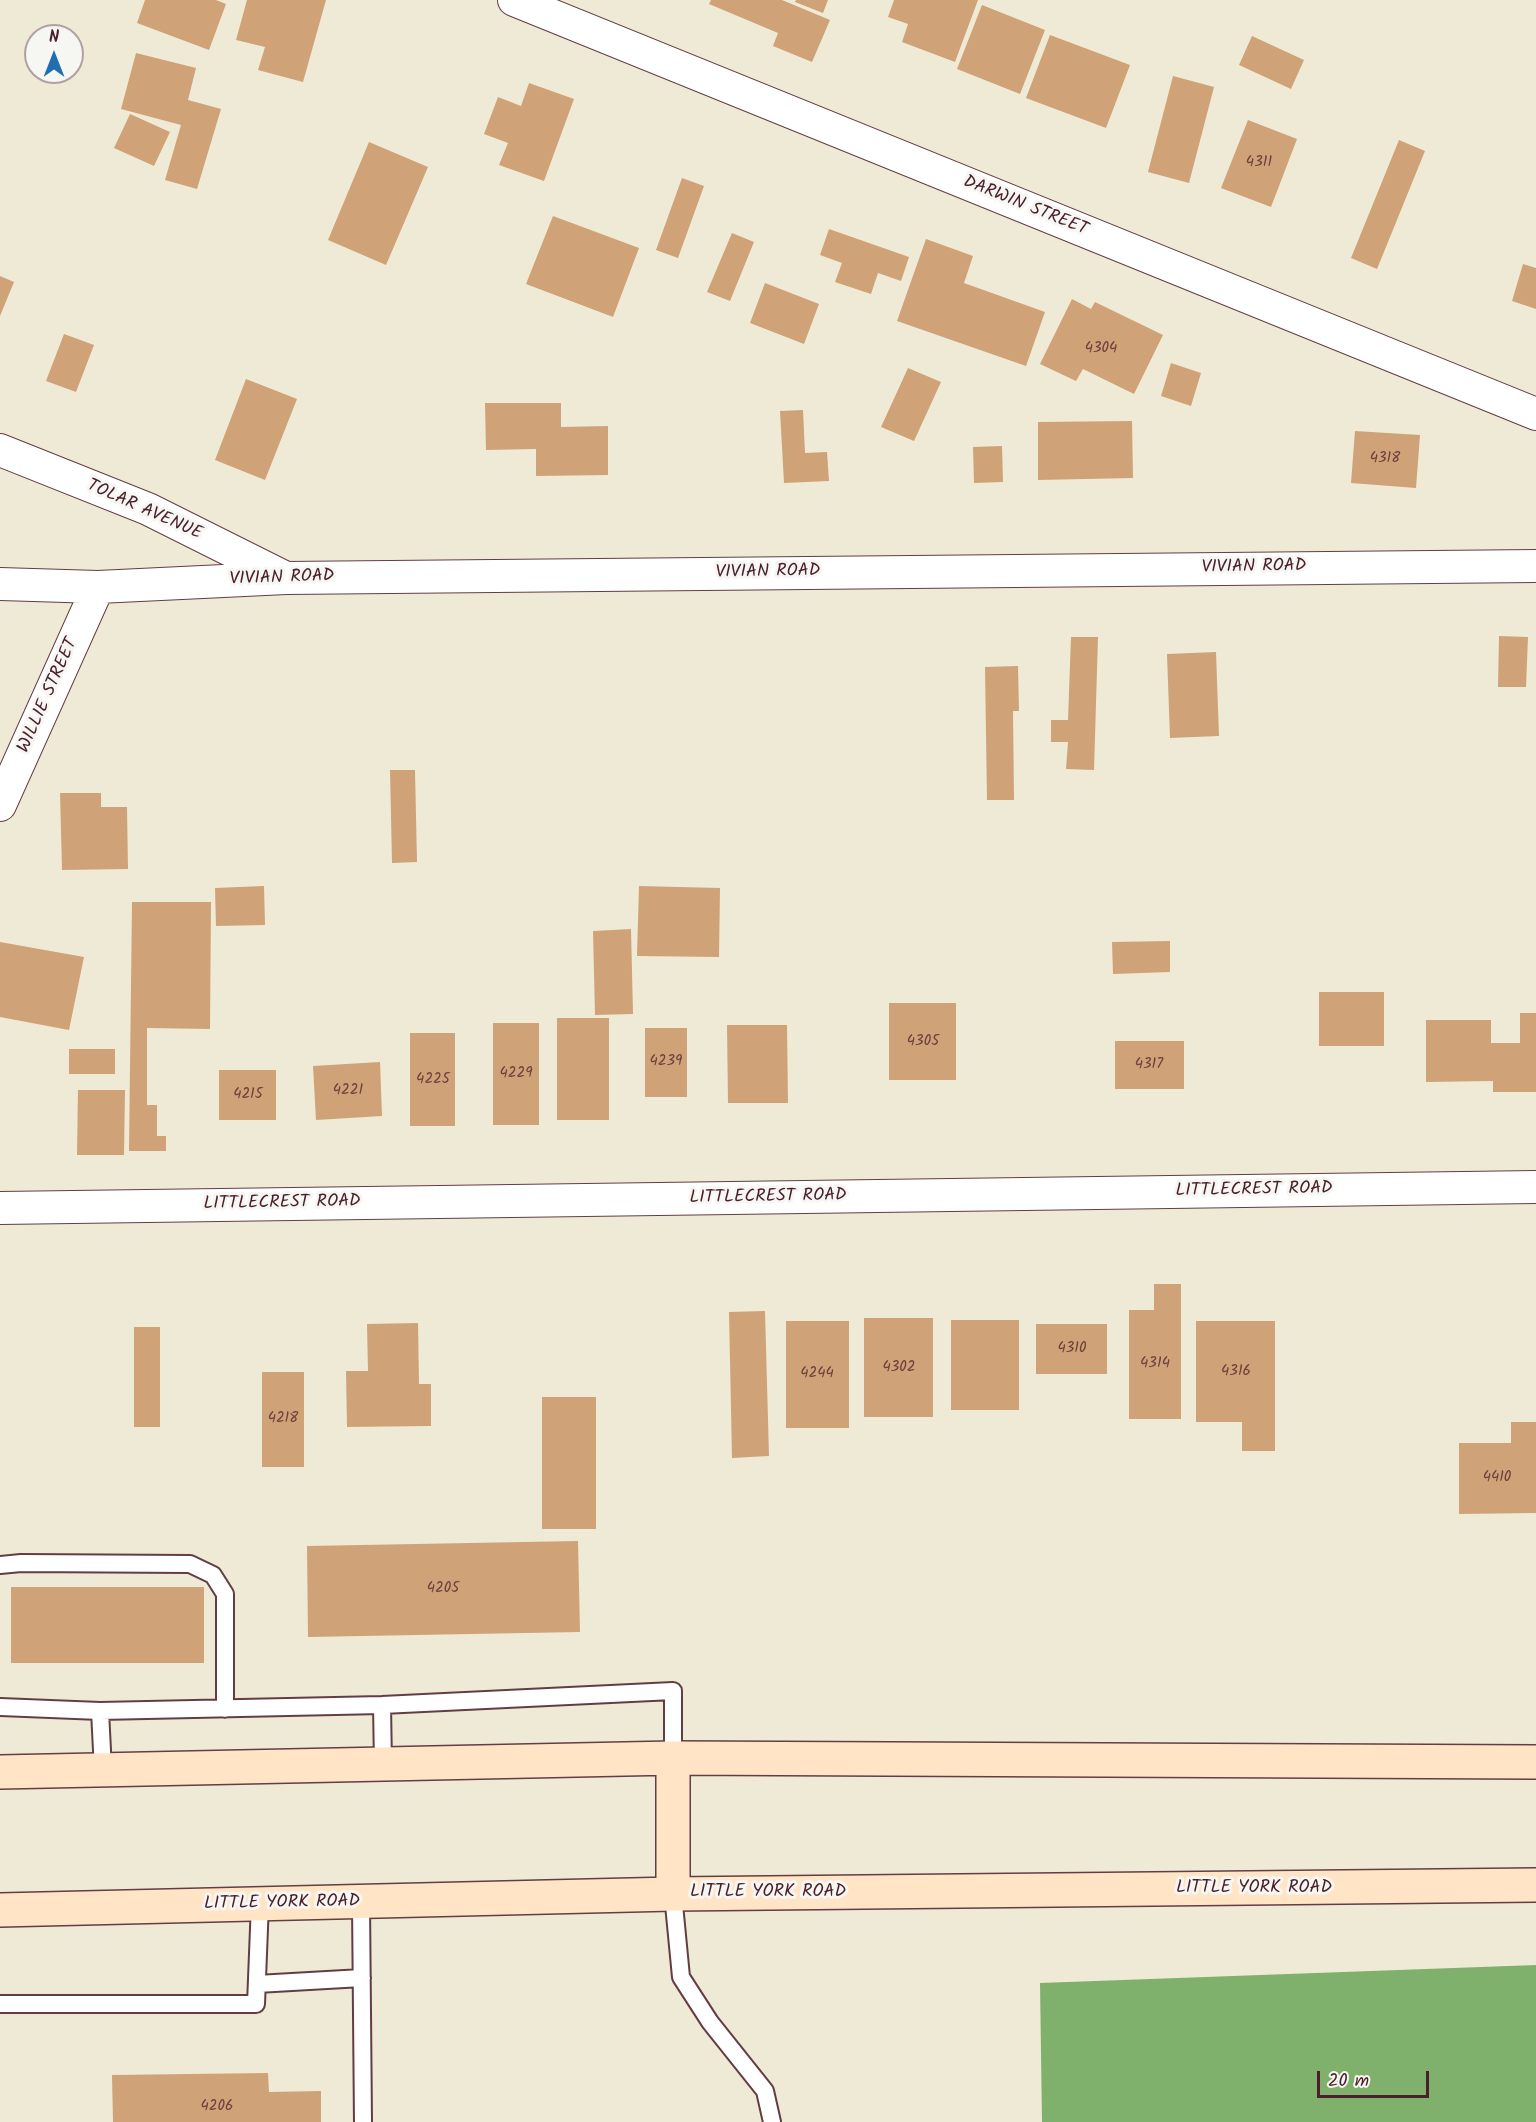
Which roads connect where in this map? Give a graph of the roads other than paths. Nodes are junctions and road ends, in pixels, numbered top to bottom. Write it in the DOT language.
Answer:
graph roads {
  1 [pos="514,0"];
  2 [pos="1536,414"];
  3 [pos="0,450"];
  4 [pos="1536,566"];
  5 [pos="286,578"];
  6 [pos="0,584"];
  7 [pos="98,587"];
  8 [pos="0,805"];
  9 [pos="1536,1187"];
  10 [pos="0,1208"];
  11 [pos="0,1565"];
  12 [pos="382,1705"];
  13 [pos="0,1707"];
  14 [pos="225,1709"];
  15 [pos="100,1711"];
  16 [pos="673,1758"];
  17 [pos="1536,1762"];
  18 [pos="383,1765"];
  19 [pos="103,1770"];
  20 [pos="0,1772"];
  21 [pos="1536,1885"];
  22 [pos="673,1894"];
  23 [pos="260,1903"];
  24 [pos="361,1903"];
  25 [pos="0,1910"];
  26 [pos="362,1978"];
  27 [pos="257,1984"];
  28 [pos="0,2004"];
  29 [pos="363,2122"];
  30 [pos="772,2122"];
  1 -- 2 [label="street, DARWIN STREET"];
  3 -- 5 [label="street, TOLAR AVENUE"];
  4 -- 5 [label="street, VIVIAN ROAD"];
  5 -- 7 [label="street, VIVIAN ROAD"];
  6 -- 7 [label="street, VIVIAN ROAD"];
  7 -- 8 [label="street, WILLIE STREET"];
  9 -- 10 [label="street, LITTLECREST ROAD"];
  11 -- 14 [label="lane"];
  12 -- 14 [label="lane"];
  12 -- 16 [label="lane"];
  12 -- 18 [label="lane"];
  13 -- 15 [label="lane"];
  14 -- 15 [label="lane"];
  15 -- 19 [label="lane"];
  16 -- 17 [label="main road"];
  16 -- 18 [label="main road"];
  16 -- 22 [label="main road"];
  18 -- 19 [label="main road"];
  19 -- 20 [label="main road"];
  21 -- 22 [label="main road, LITTLE YORK ROAD"];
  22 -- 24 [label="main road, LITTLE YORK ROAD"];
  22 -- 30 [label="lane"];
  23 -- 24 [label="main road, LITTLE YORK ROAD"];
  23 -- 25 [label="main road, LITTLE YORK ROAD"];
  23 -- 27 [label="lane"];
  24 -- 26 [label="lane"];
  26 -- 27 [label="lane"];
  26 -- 29 [label="lane"];
  27 -- 28 [label="lane"];
}
